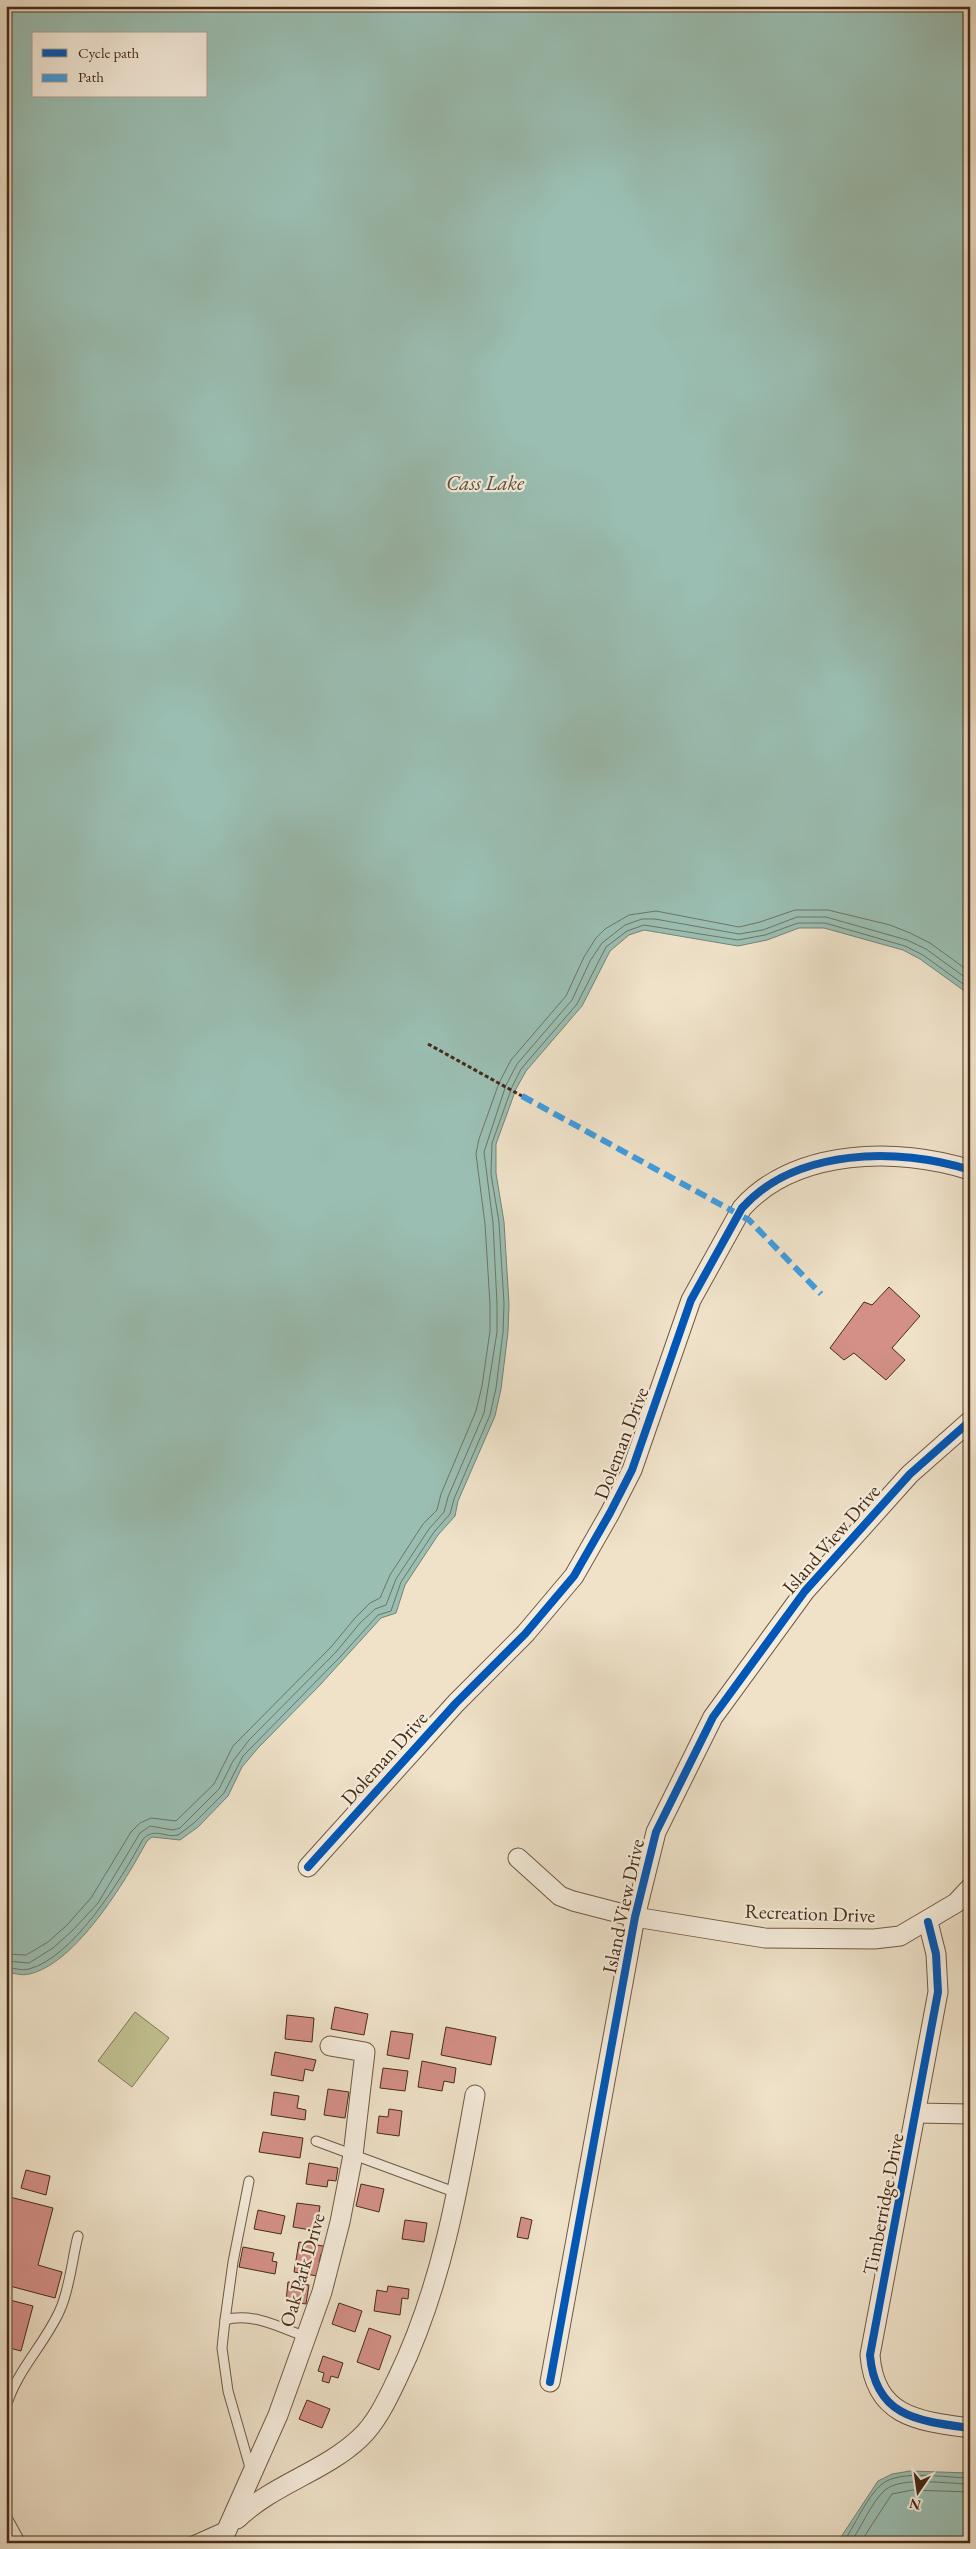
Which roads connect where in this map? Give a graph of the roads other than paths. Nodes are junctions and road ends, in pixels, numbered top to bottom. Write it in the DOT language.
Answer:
graph roads {
  1 [pos="970,1170"];
  2 [pos="970,1421"];
  3 [pos="518,1858"];
  4 [pos="308,1867"];
  5 [pos="970,1888"];
  6 [pos="635,1917"];
  7 [pos="928,1922"];
  8 [pos="330,2046"];
  9 [pos="475,2095"];
  10 [pos="917,2113"];
  11 [pos="970,2114"];
  12 [pos="316,2141"];
  13 [pos="353,2155"];
  14 [pos="249,2181"];
  15 [pos="458,2193"];
  16 [pos="78,2236"];
  17 [pos="224,2320"];
  18 [pos="306,2337"];
  19 [pos="550,2382"];
  20 [pos="6,2407"];
  21 [pos="970,2428"];
  22 [pos="252,2476"];
  23 [pos="6,2516"];
  24 [pos="231,2524"];
  25 [pos="21,2543"];
  26 [pos="188,2543"];
  27 [pos="222,2543"];
  1 -- 4 [label="street, Doleman Drive"];
  2 -- 6 [label="street, Island View Drive"];
  3 -- 6 [label="street, Recreation Drive"];
  5 -- 7 [label="street, Recreation Drive"];
  6 -- 7 [label="street, Recreation Drive"];
  6 -- 19 [label="street, Island View Drive"];
  7 -- 10 [label="street, Timberridge Drive"];
  8 -- 13 [label="street, Oak Park Drive"];
  9 -- 15 [label="street, Oak Park Drive"];
  10 -- 11 [label="street"];
  10 -- 21 [label="street, Timberridge Drive"];
  12 -- 13 [label="lane"];
  13 -- 15 [label="lane"];
  13 -- 18 [label="street, Oak Park Drive"];
  14 -- 17 [label="lane"];
  15 -- 24 [label="street, Oak Park Drive"];
  16 -- 20 [label="lane"];
  17 -- 18 [label="lane"];
  17 -- 22 [label="lane"];
  18 -- 22 [label="street, Oak Park Drive"];
  22 -- 24 [label="street, Oak Park Drive"];
  23 -- 25 [label="lane"];
  24 -- 26 [label="lane"];
  24 -- 27 [label="street, Oak Park Drive"];
}
